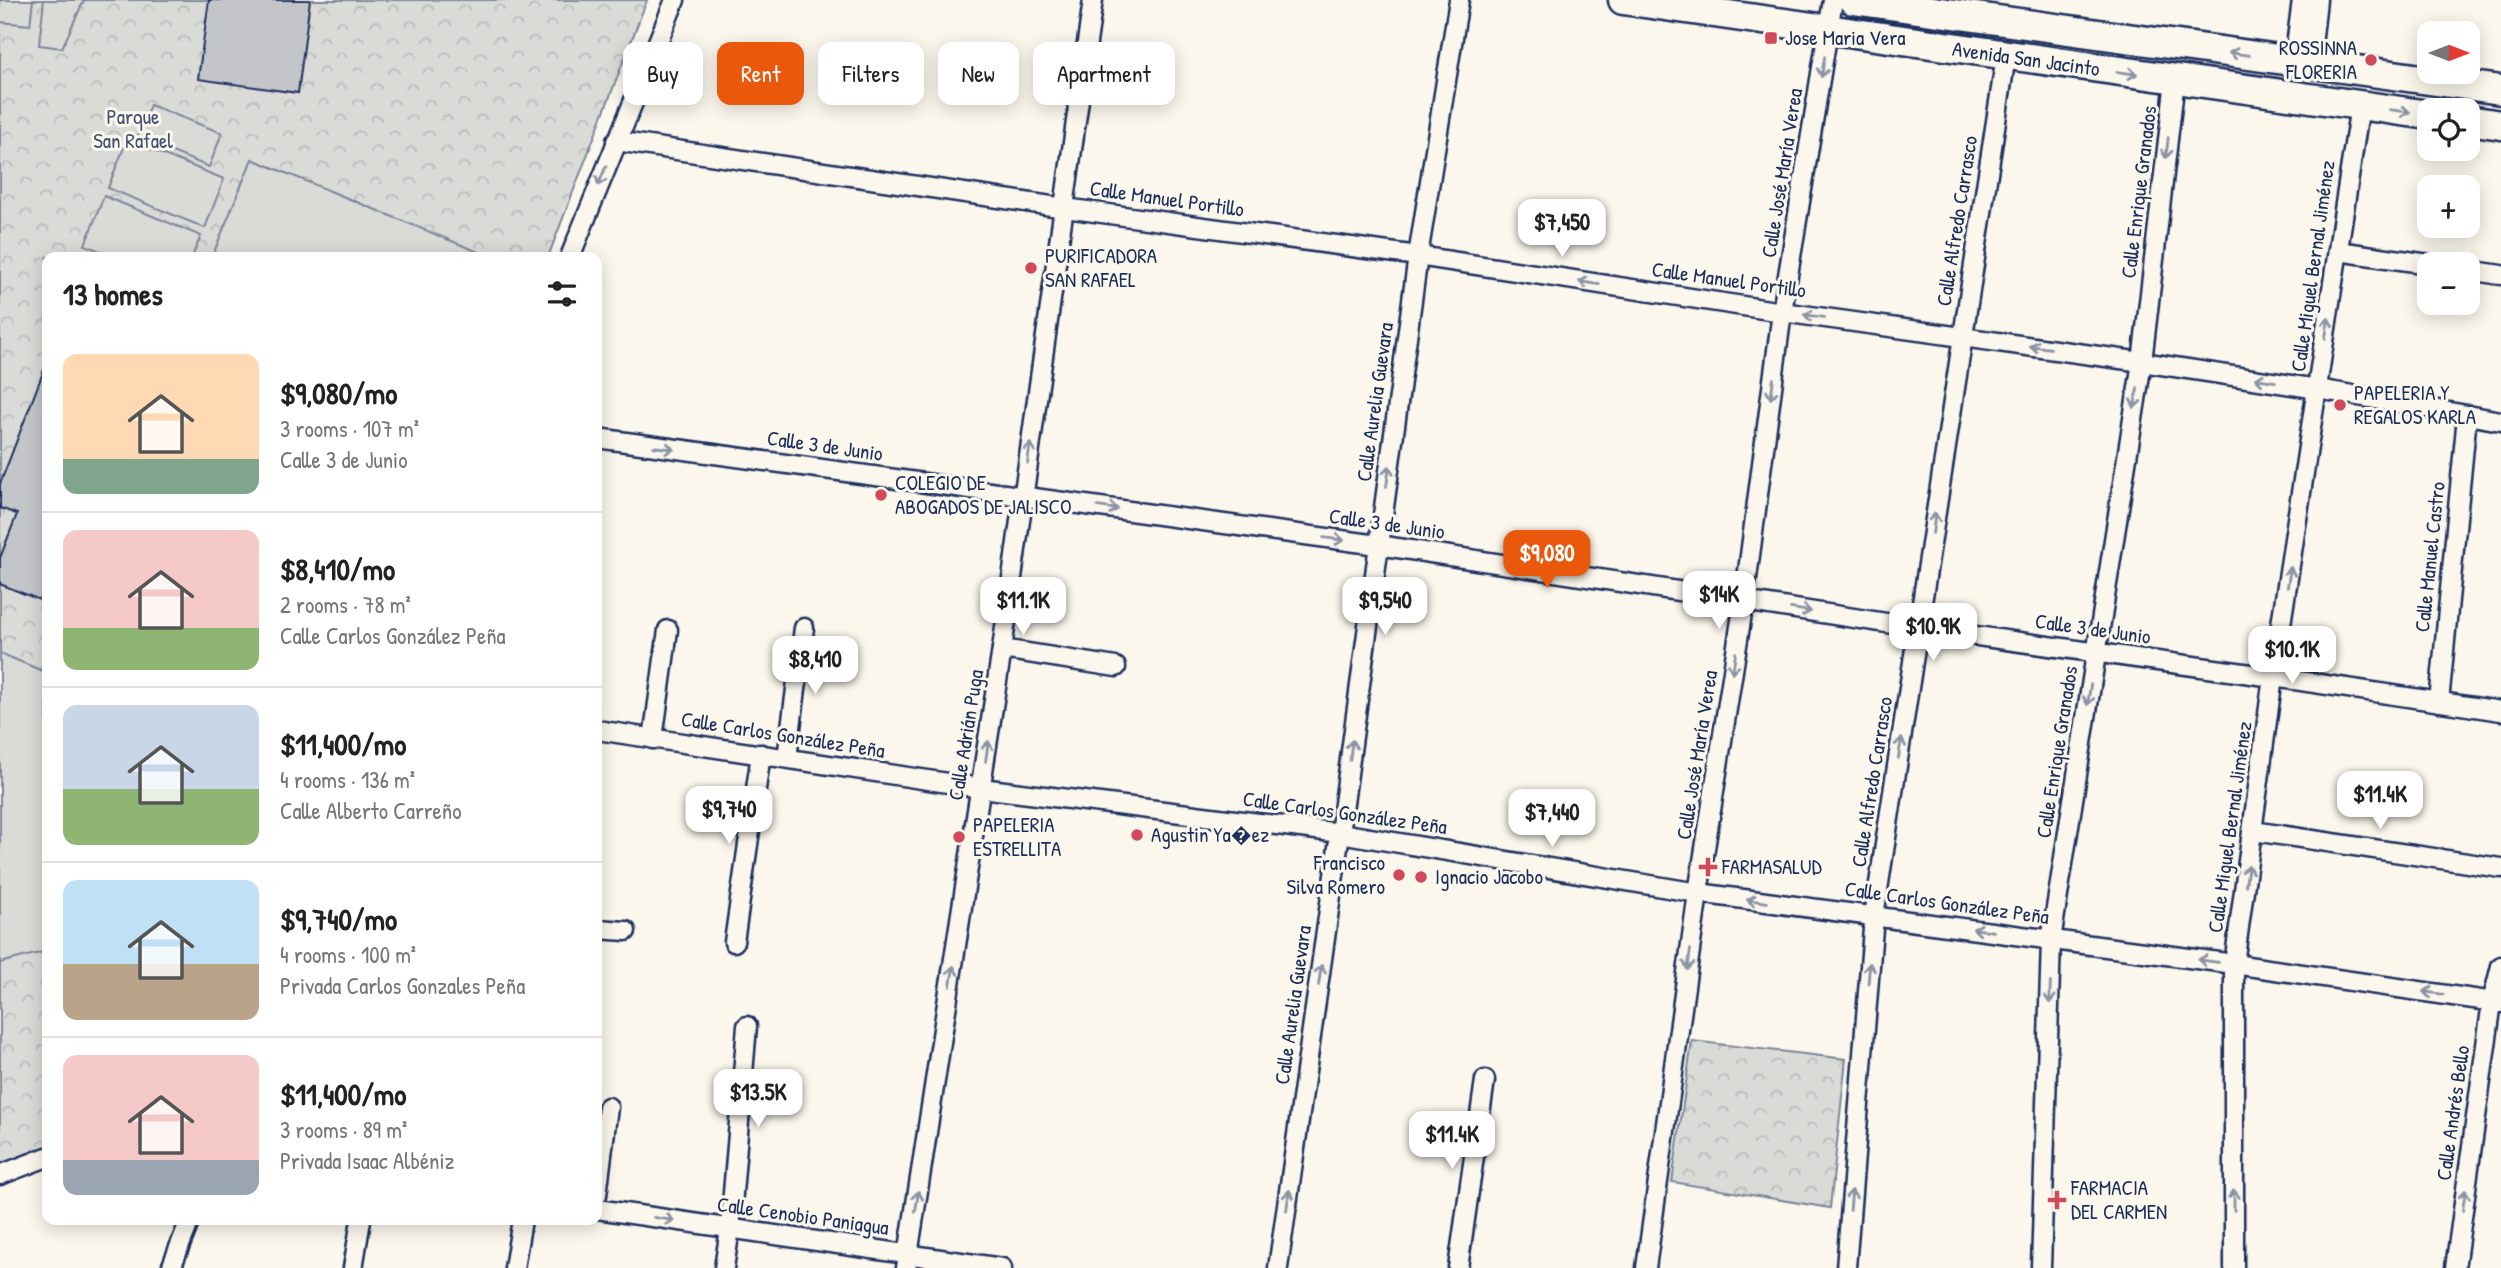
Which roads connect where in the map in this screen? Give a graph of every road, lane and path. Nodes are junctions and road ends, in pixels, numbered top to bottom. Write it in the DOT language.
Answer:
graph roads {
  1 [pos="675,0"];
  2 [pos="1093,0"];
  3 [pos="1460,0"];
  4 [pos="1623,0"];
  5 [pos="1833,0"];
  6 [pos="1853,0"];
  7 [pos="2302,0"];
  8 [pos="2317,0"];
  9 [pos="2307,27"];
  10 [pos="1829,30"];
  11 [pos="2006,56"];
  12 [pos="2302,62"];
  13 [pos="2175,80"];
  14 [pos="2501,90"];
  15 [pos="2360,105"];
  16 [pos="2417,113"];
  17 [pos="2480,122"];
  18 [pos="2501,125"];
  19 [pos="616,141"];
  20 [pos="1065,208"];
  21 [pos="2338,251"];
  22 [pos="572,252"];
  23 [pos="1418,256"];
  24 [pos="2417,262"];
  25 [pos="2480,272"];
  26 [pos="2501,275"];
  27 [pos="1782,312"];
  28 [pos="1962,336"];
  29 [pos="2142,362"];
  30 [pos="2318,388"];
  31 [pos="2467,416"];
  32 [pos="2501,421"];
  33 [pos="602,440"];
  34 [pos="1023,496"];
  35 [pos="1378,545"];
  36 [pos="1744,601"];
  37 [pos="804,628"];
  38 [pos="1919,628"];
  39 [pos="668,630"];
  40 [pos="1002,649"];
  41 [pos="2096,652"];
  42 [pos="1116,667"];
  43 [pos="2273,677"];
  44 [pos="2439,702"];
  45 [pos="2501,711"];
  46 [pos="602,731"];
  47 [pos="653,739"];
  48 [pos="761,754"];
  49 [pos="787,758"];
  50 [pos="981,788"];
  51 [pos="2253,831"];
  52 [pos="1340,833"];
  53 [pos="2501,868"];
  54 [pos="1698,893"];
  55 [pos="1874,916"];
  56 [pos="602,930"];
  57 [pos="626,932"];
  58 [pos="2051,940"];
  59 [pos="734,942"];
  60 [pos="2234,964"];
  61 [pos="2501,966"];
  62 [pos="2496,1003"];
  63 [pos="747,1026"];
  64 [pos="1485,1080"];
  65 [pos="608,1107"];
  66 [pos="602,1155"];
  67 [pos="42,1159"];
  68 [pos="0,1175"];
  69 [pos="602,1210"];
  70 [pos="188,1225"];
  71 [pos="360,1225"];
  72 [pos="522,1225"];
  73 [pos="730,1229"];
  74 [pos="907,1261"];
  75 [pos="171,1268"];
  76 [pos="353,1268"];
  77 [pos="514,1268"];
  78 [pos="724,1268"];
  79 [pos="1002,1268"];
  80 [pos="1278,1268"];
  81 [pos="1458,1268"];
  82 [pos="1646,1268"];
  83 [pos="1846,1268"];
  84 [pos="2041,1268"];
  85 [pos="2234,1268"];
  86 [pos="2455,1268"];
  1 -- 19 [label="street"];
  2 -- 20 [label="street, Calle Adrián Puga"];
  3 -- 23 [label="street, Calle Aurelia Guevara"];
  4 -- 10 [label="main road, Avenida San Jacinto"];
  5 -- 10 [label="street, Calle José María Verea"];
  12 -- 6 [label="main road, Avenida San Jacinto, one-way"];
  7 -- 9 [label="street"];
  8 -- 9 [label="street"];
  9 -- 12 [label="street"];
  10 -- 11 [label="main road, Avenida San Jacinto"];
  10 -- 27 [label="street, Calle José María Verea, one-way"];
  11 -- 13 [label="main road, Avenida San Jacinto, one-way"];
  11 -- 28 [label="street, Calle Alfredo Carrasco"];
  12 -- 14 [label="main road, Avenida San Jacinto"];
  13 -- 15 [label="main road, Avenida San Jacinto"];
  13 -- 29 [label="street, Calle Enrique Granados, one-way"];
  15 -- 16 [label="main road, Avenida San Jacinto, one-way"];
  15 -- 21 [label="street, Calle Miguel Bernal Jiménez"];
  17 -- 18 [label="main road"];
  19 -- 20 [label="street, Calle Manuel Portillo"];
  19 -- 22 [label="street, one-way"];
  20 -- 23 [label="street, Calle Manuel Portillo"];
  34 -- 20 [label="street, Calle Adrián Puga, one-way"];
  21 -- 24 [label="street"];
  30 -- 21 [label="street, Calle Miguel Bernal Jiménez, one-way"];
  27 -- 23 [label="street, Calle Manuel Portillo, one-way"];
  35 -- 23 [label="street, Calle Aurelia Guevara, one-way"];
  25 -- 26 [label="street"];
  28 -- 27 [label="street, Calle Manuel Portillo, one-way"];
  27 -- 36 [label="street, Calle José María Verea, one-way"];
  29 -- 28 [label="street, Calle Manuel Portillo, one-way"];
  38 -- 28 [label="street, Calle Alfredo Carrasco, one-way"];
  30 -- 29 [label="street, Calle Manuel Portillo, one-way"];
  29 -- 41 [label="street, Calle Enrique Granados, one-way"];
  30 -- 31 [label="street, Calle Manuel Portillo"];
  43 -- 30 [label="street, Calle Miguel Bernal Jiménez, one-way"];
  31 -- 32 [label="street, Calle Manuel Portillo"];
  31 -- 44 [label="street, Calle Manuel Castro"];
  33 -- 34 [label="street, Calle 3 de Junio, one-way"];
  34 -- 35 [label="street, Calle 3 de Junio, one-way"];
  34 -- 40 [label="street, Calle Adrián Puga"];
  35 -- 36 [label="street, Calle 3 de Junio"];
  52 -- 35 [label="street, Calle Aurelia Guevara, one-way"];
  36 -- 38 [label="street, Calle 3 de Junio, one-way"];
  36 -- 54 [label="street, Calle José María Verea, one-way"];
  37 -- 49 [label="street"];
  38 -- 41 [label="street, Calle 3 de Junio"];
  55 -- 38 [label="street, Calle Alfredo Carrasco, one-way"];
  39 -- 47 [label="street"];
  40 -- 42 [label="street"];
  50 -- 40 [label="street, Calle Adrián Puga, one-way"];
  41 -- 43 [label="street, Calle 3 de Junio"];
  41 -- 58 [label="street, Calle Enrique Granados, one-way"];
  43 -- 44 [label="street, Calle 3 de Junio"];
  43 -- 51 [label="street, Calle Miguel Bernal Jiménez"];
  44 -- 45 [label="street, Calle 3 de Junio"];
  46 -- 47 [label="street, Calle Carlos González Peña"];
  47 -- 48 [label="street, Calle Carlos González Peña"];
  48 -- 49 [label="street, Calle Carlos González Peña"];
  48 -- 59 [label="street"];
  49 -- 50 [label="street, Calle Carlos González Peña"];
  50 -- 52 [label="street, Calle Carlos González Peña"];
  74 -- 50 [label="street, Calle Adrián Puga, one-way"];
  51 -- 53 [label="street"];
  60 -- 51 [label="street, Calle Miguel Bernal Jiménez, one-way"];
  52 -- 54 [label="street, Calle Carlos González Peña"];
  80 -- 52 [label="street, Calle Aurelia Guevara, one-way"];
  55 -- 54 [label="street, Calle Carlos González Peña, one-way"];
  54 -- 82 [label="street, Calle José María Verea, one-way"];
  58 -- 55 [label="street, Calle Carlos González Peña, one-way"];
  83 -- 55 [label="street, Calle Alfredo Carrasco, one-way"];
  56 -- 57 [label="street"];
  60 -- 58 [label="street, Calle Carlos González Peña, one-way"];
  58 -- 84 [label="street, Calle Enrique Granados, one-way"];
  62 -- 60 [label="street, Calle Carlos González Peña, one-way"];
  85 -- 60 [label="street, Calle Miguel Bernal Jiménez, one-way"];
  61 -- 62 [label="street, Calle Andrés Bello"];
  86 -- 62 [label="street, Calle Andrés Bello, one-way"];
  63 -- 73 [label="street"];
  64 -- 81 [label="street"];
  65 -- 66 [label="street"];
  67 -- 68 [label="street"];
  69 -- 73 [label="street, Calle Cenobio Paniagua, one-way"];
  70 -- 75 [label="street"];
  71 -- 76 [label="street"];
  72 -- 77 [label="street"];
  73 -- 74 [label="street, Calle Cenobio Paniagua"];
  73 -- 78 [label="street"];
  74 -- 79 [label="street, Calle Cenobio Paniagua"];
}
